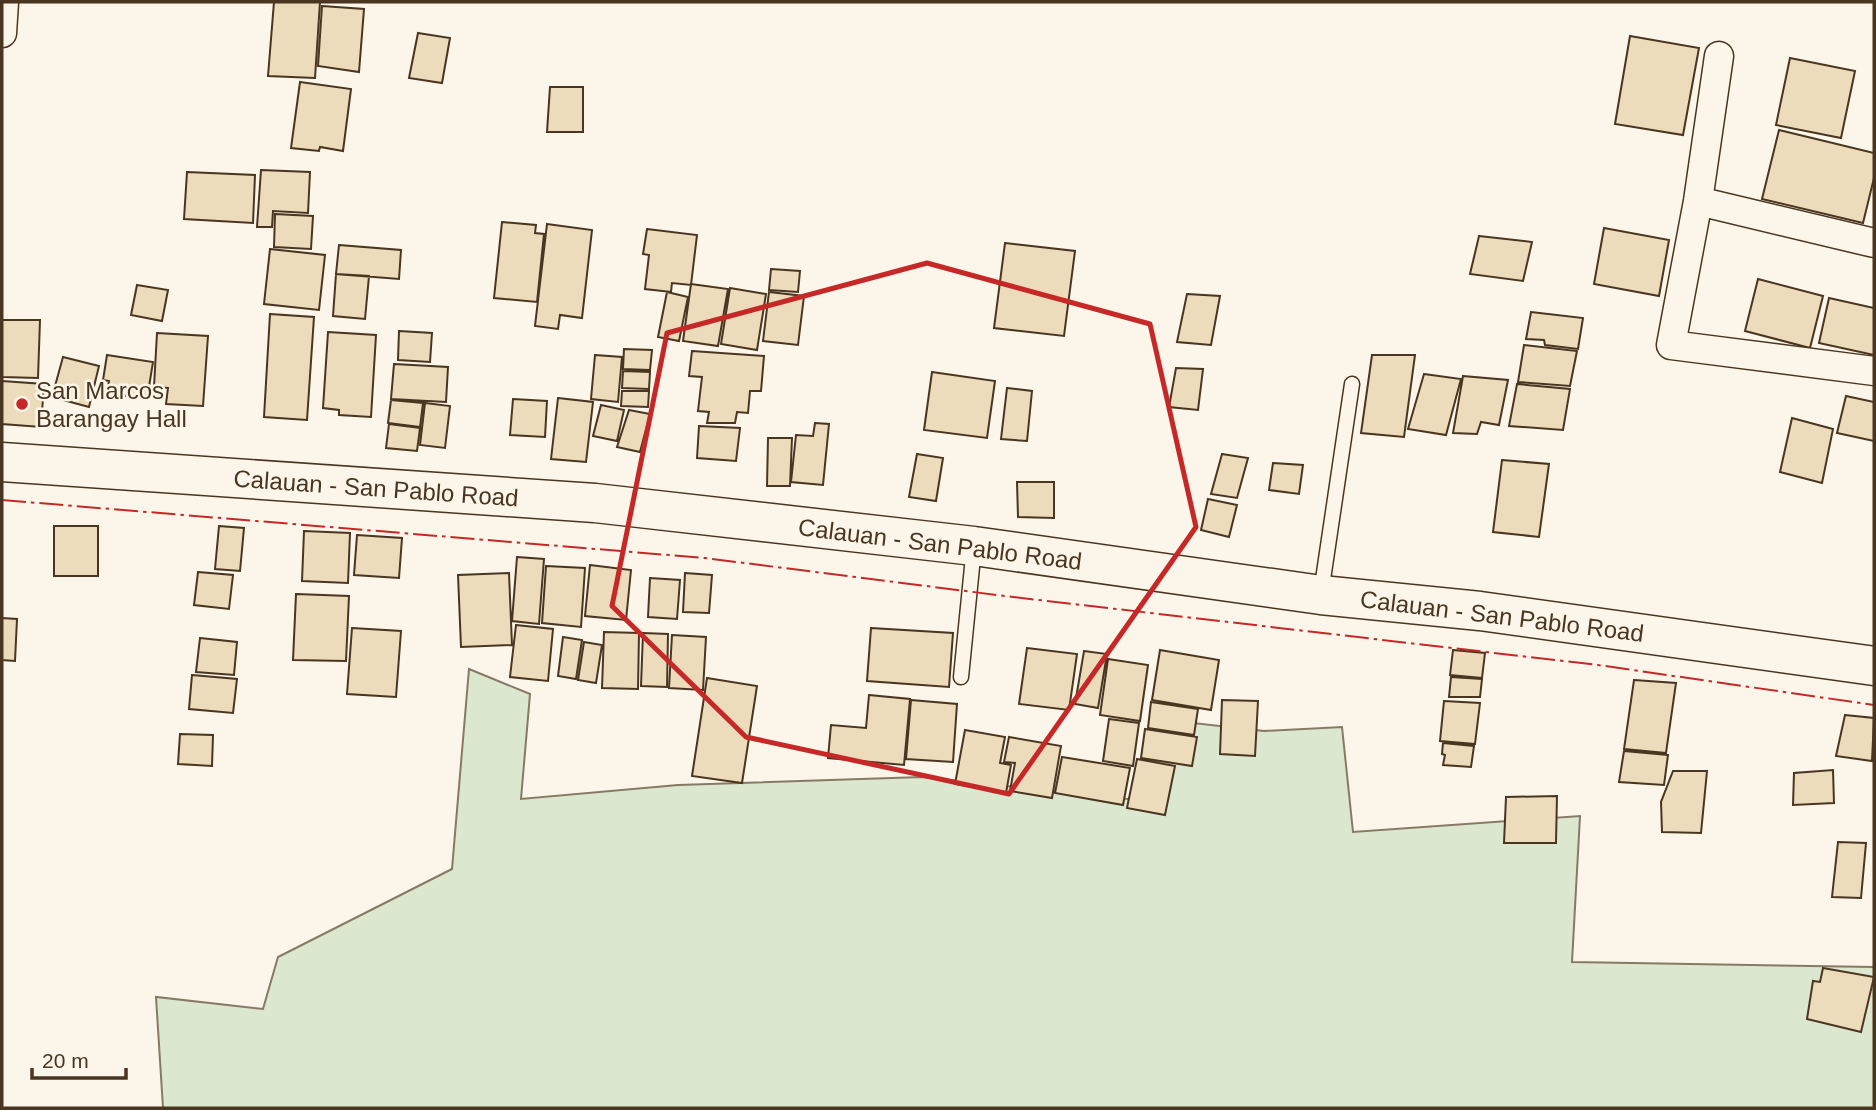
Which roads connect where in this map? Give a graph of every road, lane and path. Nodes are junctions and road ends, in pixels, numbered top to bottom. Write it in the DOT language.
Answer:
graph roads {
  1 [pos="4,2"];
  2 [pos="2,33"];
  3 [pos="1719,56"];
  4 [pos="1698,201"];
  5 [pos="1874,243"];
  6 [pos="1874,371"];
  7 [pos="1352,384"];
  8 [pos="2,462"];
  9 [pos="974,546"];
  10 [pos="1321,595"];
  11 [pos="1874,666"];
  12 [pos="961,677"];
  1 -- 2 [label="street"];
  3 -- 4 [label="street"];
  4 -- 5 [label="street"];
  4 -- 6 [label="street"];
  7 -- 10 [label="lane"];
  8 -- 9 [label="main road, Calauan - San Pablo Road"];
  9 -- 10 [label="main road, Calauan - San Pablo Road"];
  9 -- 12 [label="lane"];
  10 -- 11 [label="main road, Calauan - San Pablo Road"];
}
